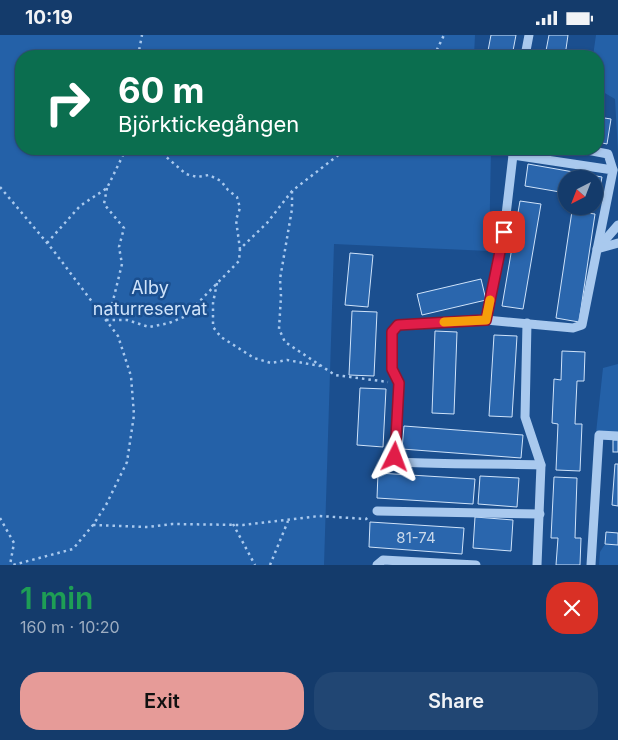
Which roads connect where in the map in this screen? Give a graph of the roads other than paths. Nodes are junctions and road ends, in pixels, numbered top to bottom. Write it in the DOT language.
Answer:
graph roads {
  1 [pos="529,35"];
  2 [pos="526,50"];
  3 [pos="604,152"];
  4 [pos="513,155"];
  5 [pos="530,155"];
  6 [pos="613,170"];
  7 [pos="618,225"];
  8 [pos="618,243"];
  9 [pos="597,249"];
  10 [pos="486,320"];
  11 [pos="527,323"];
  12 [pos="618,436"];
  13 [pos="541,465"];
  14 [pos="377,511"];
  15 [pos="540,515"];
  16 [pos="377,565"];
  17 [pos="476,565"];
  18 [pos="537,565"];
  19 [pos="591,565"];
  1 -- 2 [label="lane"];
  3 -- 6 [label="lane"];
  4 -- 10 [label="lane"];
  5 -- 6 [label="lane"];
  6 -- 9 [label="lane"];
  7 -- 9 [label="lane"];
  8 -- 9 [label="lane"];
  9 -- 11 [label="lane"];
  10 -- 11 [label="lane"];
  10 -- 13 [label="lane"];
  11 -- 13 [label="lane"];
  12 -- 19 [label="lane"];
  13 -- 15 [label="lane"];
  14 -- 15 [label="lane"];
  15 -- 18 [label="lane"];
  16 -- 17 [label="lane"];
}
